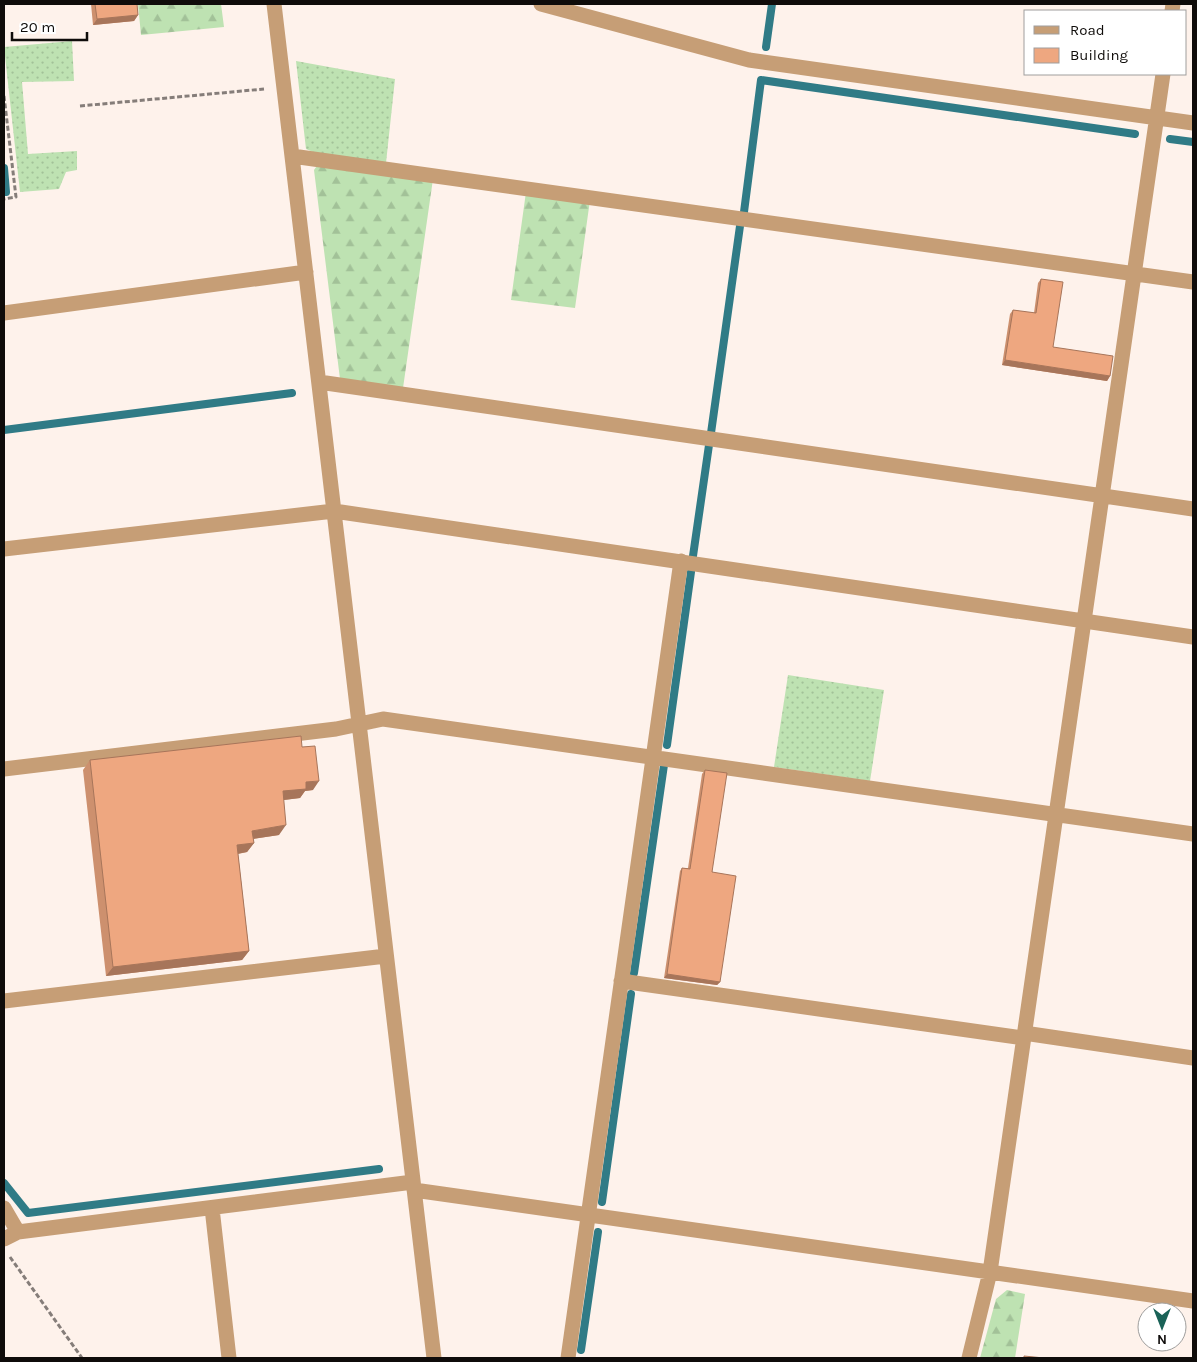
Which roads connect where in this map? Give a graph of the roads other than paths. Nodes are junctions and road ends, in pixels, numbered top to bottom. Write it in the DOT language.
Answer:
graph roads {
  1 [pos="274,4"];
  2 [pos="541,4"];
  3 [pos="1163,75"];
  4 [pos="1157,118"];
  5 [pos="1193,123"];
  6 [pos="292,156"];
  7 [pos="306,272"];
  8 [pos="1134,273"];
  9 [pos="1193,282"];
  10 [pos="4,313"];
  11 [pos="319,382"];
  12 [pos="1102,496"];
  13 [pos="1193,509"];
  14 [pos="334,511"];
  15 [pos="4,549"];
  16 [pos="681,561"];
  17 [pos="1084,621"];
  18 [pos="1193,637"];
  19 [pos="358,723"];
  20 [pos="653,757"];
  21 [pos="4,769"];
  22 [pos="1056,814"];
  23 [pos="1193,834"];
  24 [pos="386,956"];
  25 [pos="622,981"];
  26 [pos="4,1001"];
  27 [pos="1024,1035"];
  28 [pos="1193,1058"];
  29 [pos="413,1186"];
  30 [pos="4,1208"];
  31 [pos="212,1208"];
  32 [pos="589,1215"];
  33 [pos="18,1232"];
  34 [pos="4,1239"];
  35 [pos="990,1272"];
  36 [pos="1193,1301"];
  37 [pos="229,1358"];
  38 [pos="434,1358"];
  39 [pos="568,1358"];
  40 [pos="969,1358"];
  1 -- 6 [label="street"];
  2 -- 4 [label="street"];
  3 -- 4 [label="street"];
  4 -- 5 [label="street"];
  4 -- 8 [label="street"];
  6 -- 7 [label="street"];
  6 -- 8 [label="street"];
  7 -- 10 [label="street"];
  7 -- 11 [label="street"];
  8 -- 9 [label="street"];
  8 -- 12 [label="street"];
  11 -- 12 [label="street"];
  11 -- 14 [label="street"];
  12 -- 13 [label="street"];
  12 -- 17 [label="street"];
  14 -- 15 [label="street"];
  14 -- 16 [label="street"];
  14 -- 19 [label="street"];
  16 -- 17 [label="street"];
  16 -- 20 [label="street"];
  17 -- 18 [label="street"];
  17 -- 22 [label="street"];
  19 -- 20 [label="street"];
  19 -- 21 [label="street"];
  19 -- 24 [label="street"];
  20 -- 22 [label="street"];
  20 -- 25 [label="street"];
  22 -- 23 [label="street"];
  22 -- 27 [label="street"];
  24 -- 26 [label="street"];
  24 -- 29 [label="street"];
  25 -- 27 [label="street"];
  25 -- 32 [label="street"];
  27 -- 28 [label="street"];
  27 -- 35 [label="street"];
  29 -- 31 [label="street"];
  29 -- 32 [label="street"];
  29 -- 38 [label="street"];
  30 -- 33 [label="street"];
  31 -- 33 [label="street"];
  31 -- 37 [label="street"];
  32 -- 35 [label="street"];
  32 -- 39 [label="street"];
  33 -- 34 [label="street"];
  35 -- 36 [label="street"];
  35 -- 40 [label="street"];
}
